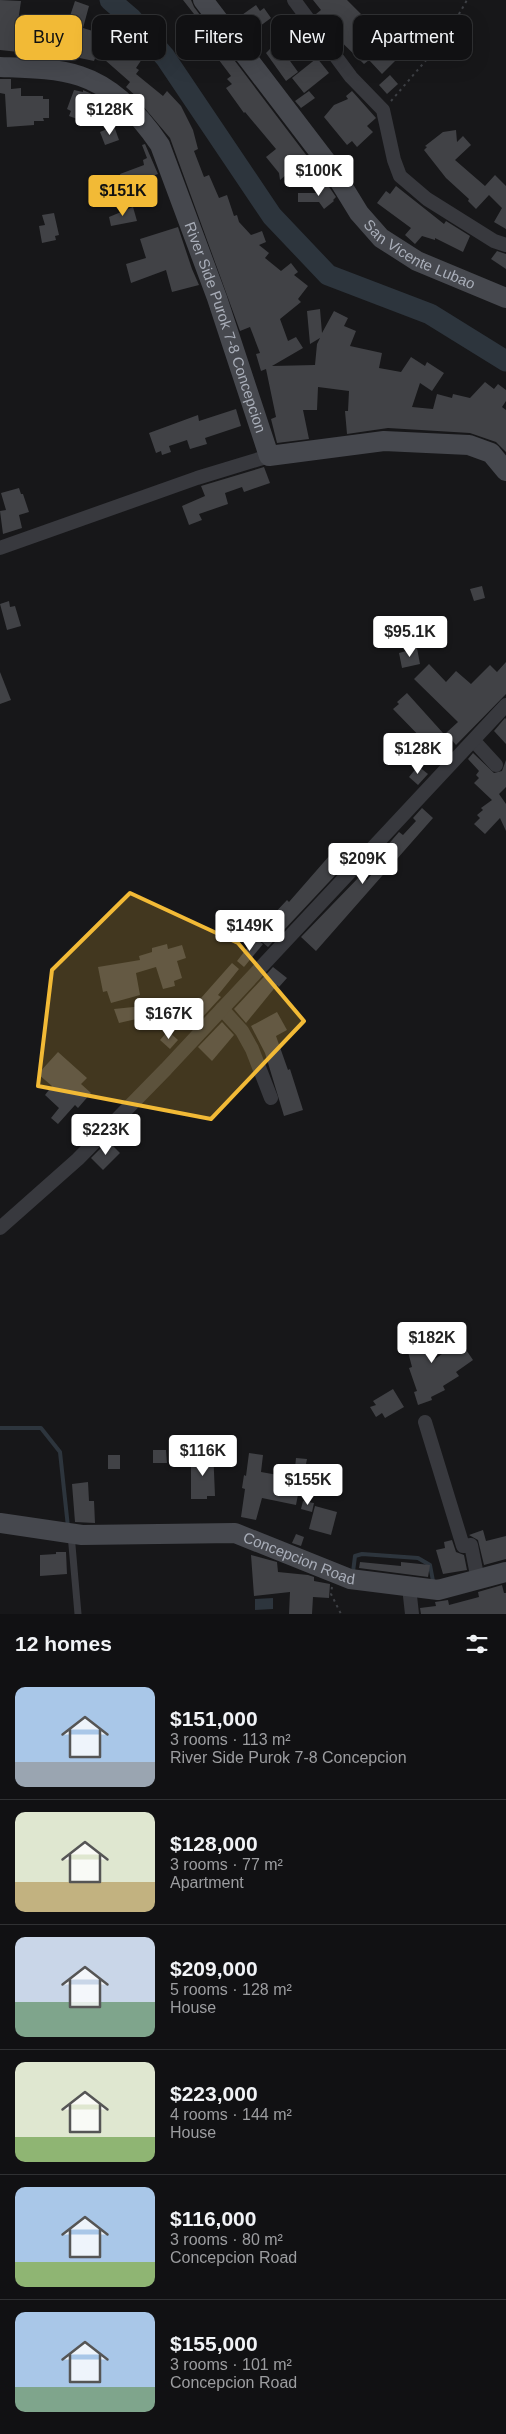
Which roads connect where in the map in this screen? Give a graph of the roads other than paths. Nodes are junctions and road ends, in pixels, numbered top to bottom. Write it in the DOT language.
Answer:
graph roads {
  1 [pos="203,0"];
  2 [pos="294,0"];
  3 [pos="0,67"];
  4 [pos="506,245"];
  5 [pos="506,298"];
  6 [pos="269,456"];
  7 [pos="506,471"];
  8 [pos="0,548"];
  9 [pos="506,705"];
  10 [pos="474,741"];
  11 [pos="496,766"];
  12 [pos="222,1009"];
  13 [pos="271,1098"];
  14 [pos="0,1228"];
  15 [pos="425,1422"];
  16 [pos="0,1523"];
  17 [pos="71,1534"];
  18 [pos="506,1572"];
  19 [pos="477,1577"];
  20 [pos="409,1587"];
  21 [pos="78,1614"];
  22 [pos="412,1614"];
  1 -- 5 [label="street, San Vicente Lubao"];
  2 -- 4 [label="street"];
  3 -- 6 [label="street, River Side Purok 7-8 Concepcion"];
  6 -- 7 [label="street"];
  6 -- 8 [label="street"];
  9 -- 10 [label="street"];
  10 -- 11 [label="street"];
  10 -- 12 [label="street"];
  12 -- 13 [label="street"];
  12 -- 14 [label="street"];
  15 -- 19 [label="street"];
  16 -- 17 [label="street, Concepcion Road"];
  17 -- 20 [label="street, Concepcion Road"];
  17 -- 21 [label="lane"];
  18 -- 19 [label="street, Concepcion Road"];
  19 -- 20 [label="street, Concepcion Road"];
  20 -- 22 [label="street"];
}
